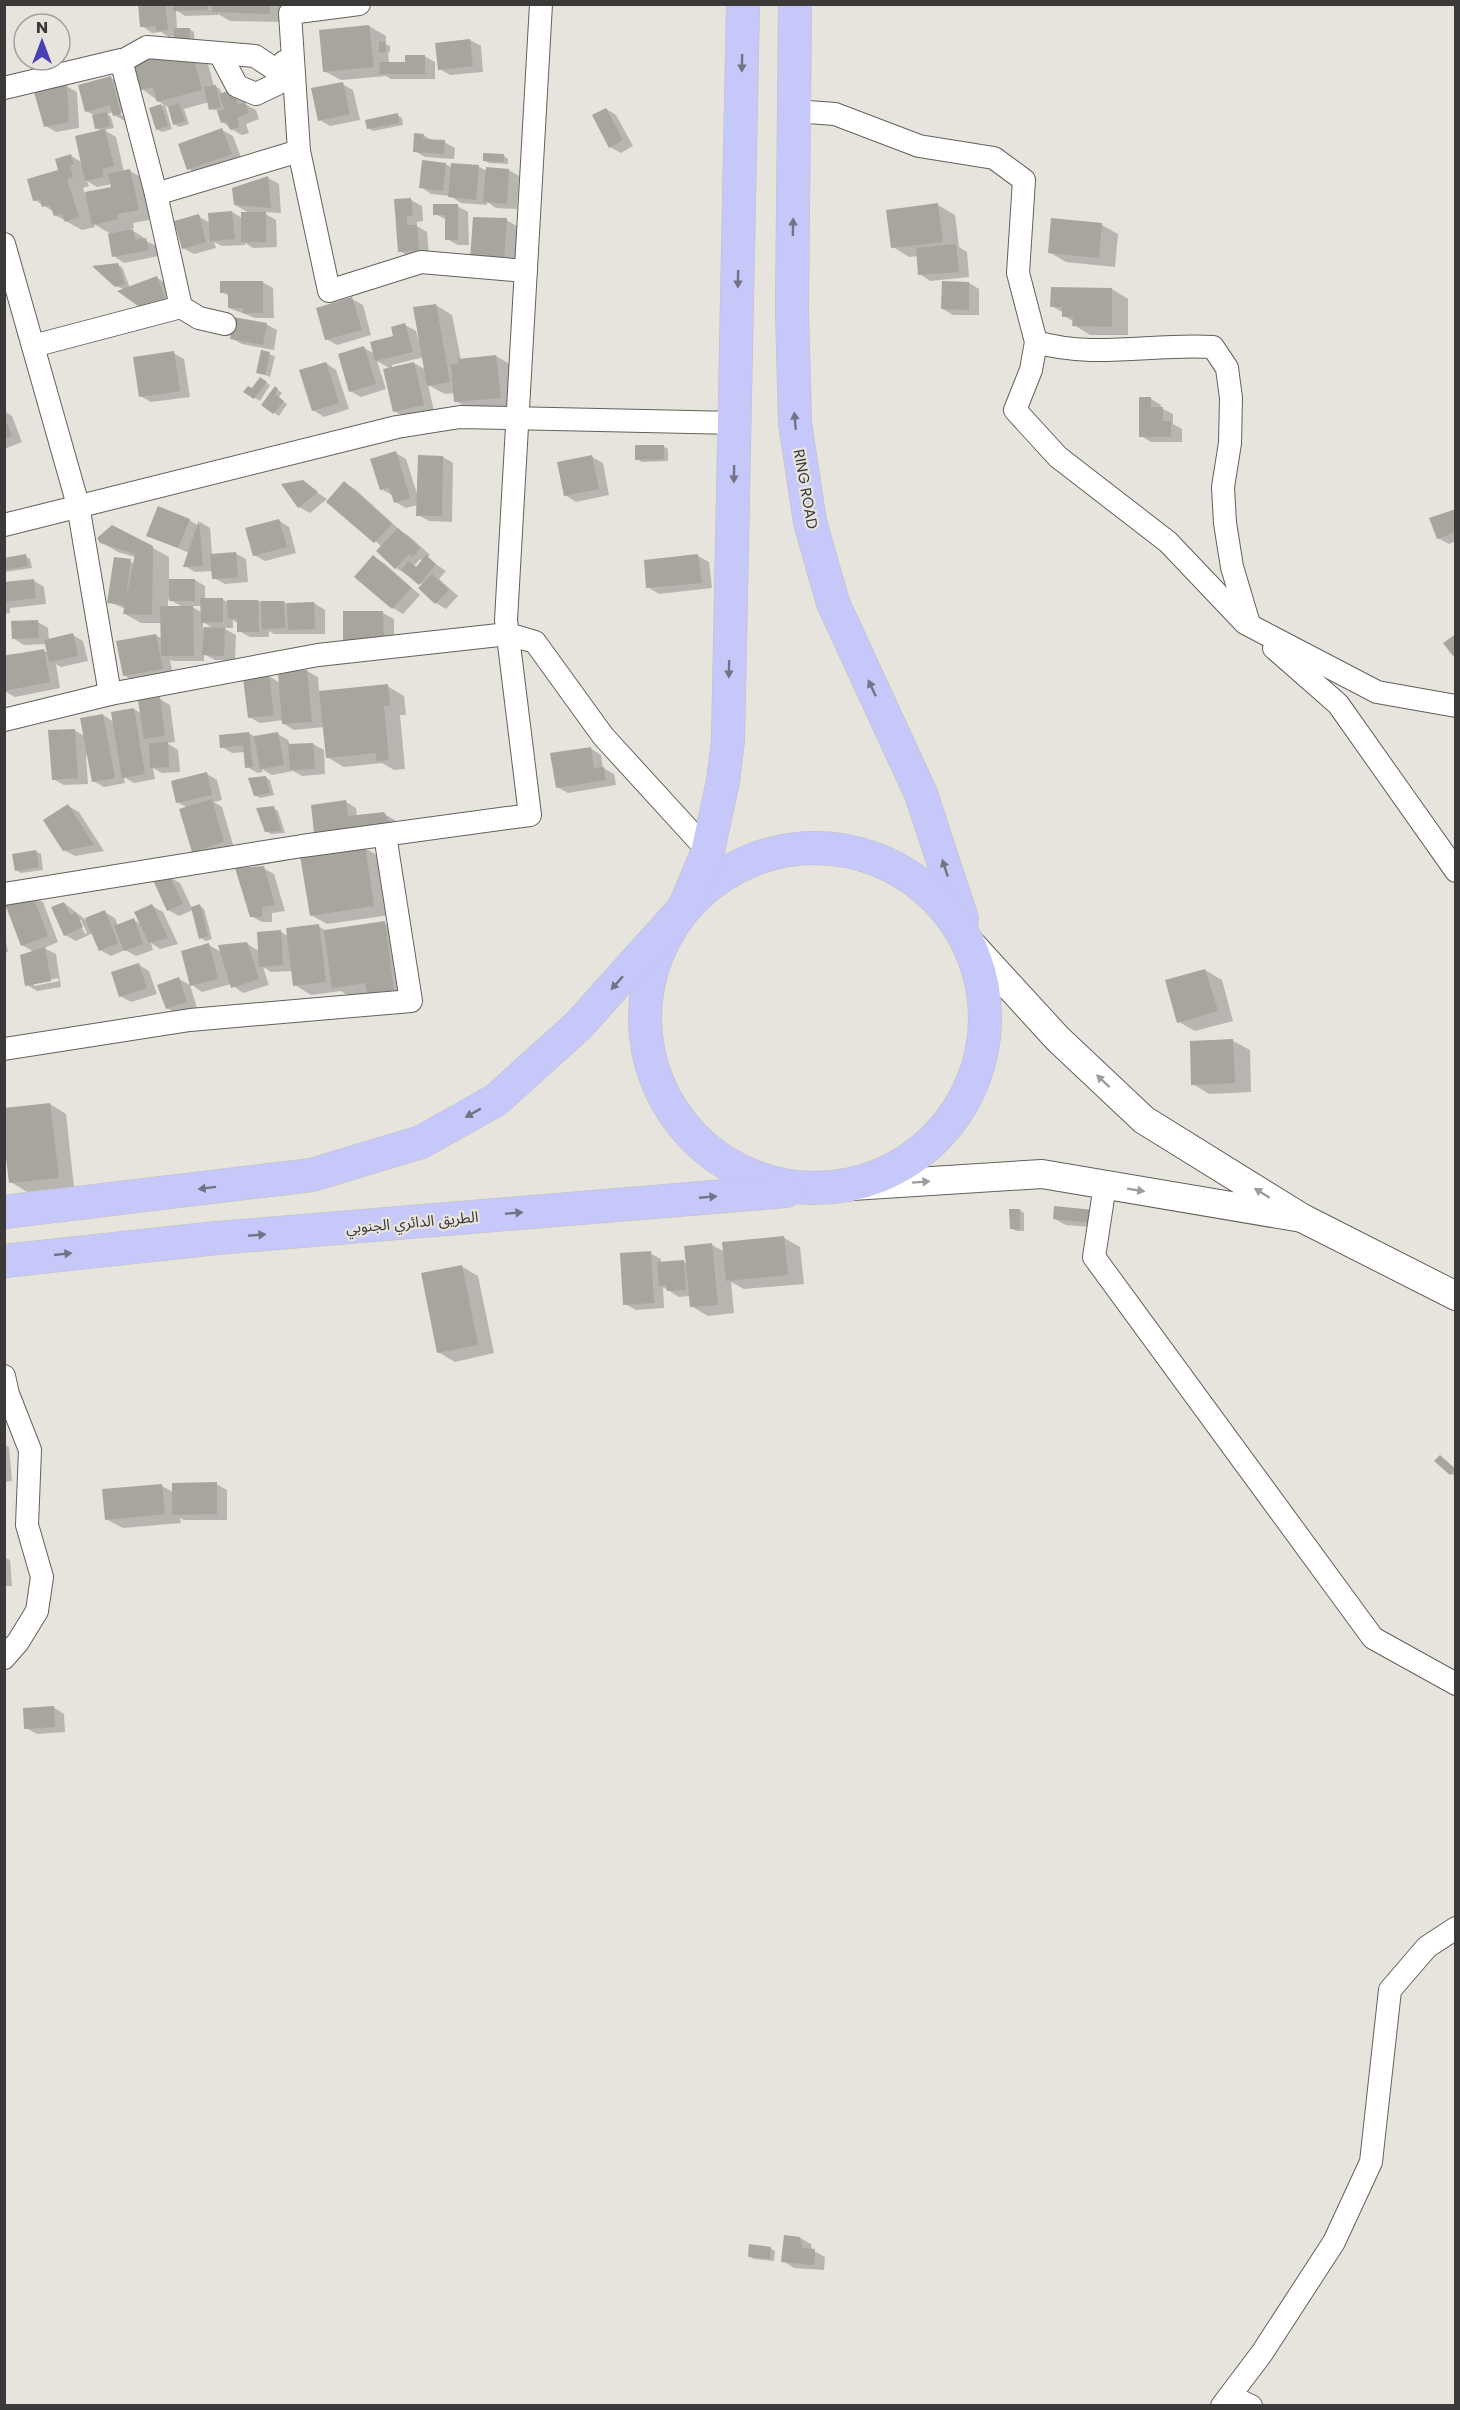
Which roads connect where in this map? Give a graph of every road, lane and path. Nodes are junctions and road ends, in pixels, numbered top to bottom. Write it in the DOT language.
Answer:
graph roads {
  1 [pos="359,4"];
  2 [pos="541,4"];
  3 [pos="743,4"];
  4 [pos="795,4"];
  5 [pos="220,54"];
  6 [pos="122,61"];
  7 [pos="288,78"];
  8 [pos="4,88"];
  9 [pos="794,111"];
  10 [pos="298,151"];
  11 [pos="156,194"];
  12 [pos="6,256"];
  13 [pos="526,271"];
  14 [pos="182,307"];
  15 [pos="225,324"];
  16 [pos="1036,342"];
  17 [pos="33,346"];
  18 [pos="519,417"];
  19 [pos="735,423"];
  20 [pos="78,505"];
  21 [pos="4,525"];
  22 [pos="1247,624"];
  23 [pos="508,634"];
  24 [pos="110,694"];
  25 [pos="1455,706"];
  26 [pos="4,720"];
  27 [pos="385,835"];
  28 [pos="708,850"];
  29 [pos="1455,871"];
  30 [pos="4,894"];
  31 [pos="684,908"];
  32 [pos="970,944"];
  33 [pos="4,1049"];
  34 [pos="1105,1185"];
  35 [pos="821,1188"];
  36 [pos="4,1212"];
  37 [pos="1302,1218"];
  38 [pos="4,1261"];
  39 [pos="1455,1296"];
  40 [pos="4,1376"];
  41 [pos="4,1658"];
  42 [pos="1455,1684"];
  43 [pos="1455,1928"];
  44 [pos="1226,2401"];
  45 [pos="1251,2406"];
  1 -- 7 [label="street"];
  2 -- 13 [label="street"];
  3 -- 19 [label="main road, one-way"];
  4 -- 9 [label="main road, RING ROAD"];
  5 -- 6 [label="street"];
  5 -- 7 [label="street"];
  5 -- 7 [label="street"];
  6 -- 8 [label="street"];
  6 -- 11 [label="street"];
  7 -- 10 [label="street"];
  9 -- 16 [label="street"];
  32 -- 9 [label="main road, RING ROAD, one-way"];
  10 -- 11 [label="street"];
  10 -- 13 [label="street"];
  11 -- 14 [label="street"];
  12 -- 17 [label="street"];
  13 -- 18 [label="street"];
  14 -- 15 [label="street"];
  14 -- 17 [label="street"];
  16 -- 22 [label="street"];
  16 -- 22 [label="street"];
  17 -- 20 [label="street"];
  18 -- 19 [label="street"];
  18 -- 20 [label="street"];
  18 -- 23 [label="street"];
  19 -- 28 [label="main road, one-way"];
  20 -- 21 [label="street"];
  20 -- 24 [label="street"];
  22 -- 25 [label="street"];
  22 -- 29 [label="street"];
  23 -- 24 [label="street"];
  23 -- 27 [label="street"];
  23 -- 28 [label="street"];
  24 -- 26 [label="street"];
  27 -- 30 [label="street"];
  27 -- 33 [label="street"];
  28 -- 31 [label="main road"];
  31 -- 32 [label="main road"];
  31 -- 35 [label="main road"];
  31 -- 36 [label="main road, one-way"];
  32 -- 35 [label="main road, RING ROAD"];
  37 -- 32 [label="street, one-way"];
  35 -- 34 [label="street, one-way"];
  34 -- 37 [label="street, one-way"];
  34 -- 42 [label="street"];
  38 -- 35 [label="main road, الطريق الدائري الجنوبي, one-way"];
  37 -- 39 [label="street"];
  40 -- 41 [label="street"];
  43 -- 44 [label="street"];
  44 -- 45 [label="street"];
}
